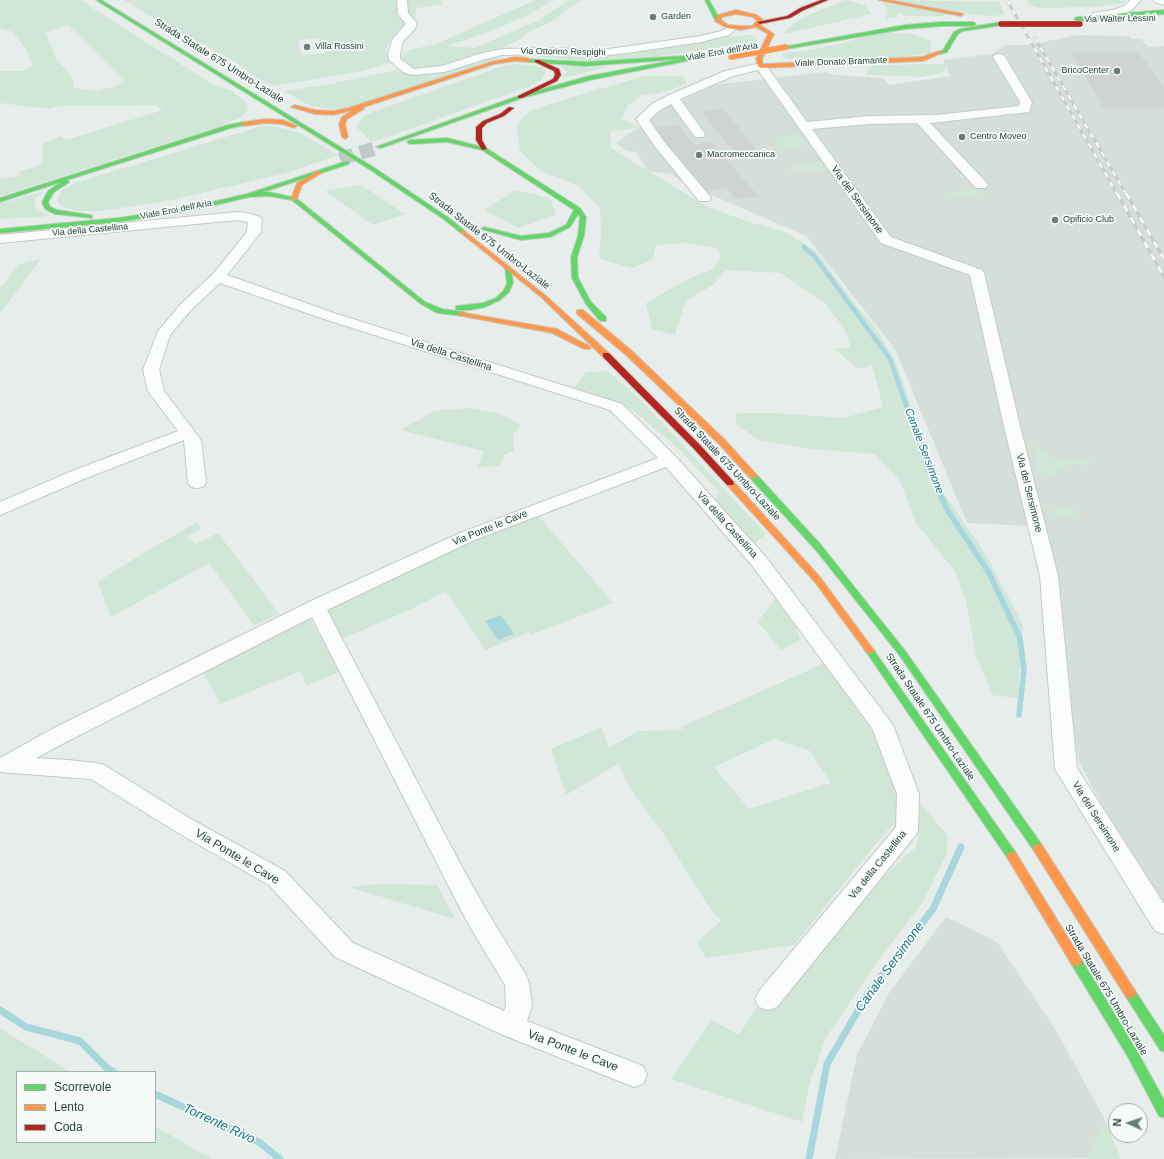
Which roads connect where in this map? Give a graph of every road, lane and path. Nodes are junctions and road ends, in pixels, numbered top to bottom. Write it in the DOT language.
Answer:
graph roads {
  1 [pos="98,0"];
  2 [pos="402,0"];
  3 [pos="707,0"];
  4 [pos="826,0"];
  5 [pos="1136,0"];
  6 [pos="1159,0"];
  7 [pos="1164,2"];
  8 [pos="878,3"];
  9 [pos="724,5"];
  10 [pos="802,9"];
  11 [pos="1164,12"];
  12 [pos="747,13"];
  13 [pos="788,17"];
  14 [pos="1164,18"];
  15 [pos="1123,19"];
  16 [pos="718,21"];
  17 [pos="999,22"];
  18 [pos="1078,22"];
  19 [pos="758,23"];
  20 [pos="866,24"];
  21 [pos="736,28"];
  22 [pos="854,28"];
  23 [pos="879,31"];
  24 [pos="927,33"];
  25 [pos="769,38"];
  26 [pos="941,40"];
  27 [pos="785,44"];
  28 [pos="946,48"];
  29 [pos="731,54"];
  30 [pos="697,56"];
  31 [pos="999,57"];
  32 [pos="534,60"];
  33 [pos="761,66"];
  34 [pos="727,74"];
  35 [pos="681,82"];
  36 [pos="256,96"];
  37 [pos="520,98"];
  38 [pos="673,98"];
  39 [pos="368,105"];
  40 [pos="511,108"];
  41 [pos="920,119"];
  42 [pos="320,122"];
  43 [pos="230,126"];
  44 [pos="803,126"];
  45 [pos="307,128"];
  46 [pos="332,130"];
  47 [pos="699,134"];
  48 [pos="410,142"];
  49 [pos="484,149"];
  50 [pos="320,172"];
  51 [pos="74,178"];
  52 [pos="981,185"];
  53 [pos="249,195"];
  54 [pos="704,198"];
  55 [pos="294,199"];
  56 [pos="0,200"];
  57 [pos="578,209"];
  58 [pos="90,217"];
  59 [pos="0,224"];
  60 [pos="0,231"];
  61 [pos="0,239"];
  62 [pos="502,245"];
  63 [pos="508,268"];
  64 [pos="218,277"];
  65 [pos="423,302"];
  66 [pos="575,307"];
  67 [pos="629,353"];
  68 [pos="607,356"];
  69 [pos="188,433"];
  70 [pos="669,460"];
  71 [pos="198,483"];
  72 [pos="0,509"];
  73 [pos="316,607"];
  74 [pos="3,765"];
  75 [pos="1164,924"];
  76 [pos="768,999"];
  77 [pos="512,1027"];
  78 [pos="1164,1046"];
  79 [pos="634,1075"];
  80 [pos="1164,1112"];
  1 -- 36 [label="main road, Strada Statale 675 Umbro-Laziale"];
  2 -- 21 [label="street, Via Ottorino Respighi"];
  3 -- 16 [label="main road"];
  4 -- 10 [label="main road"];
  5 -- 15 [label="street"];
  6 -- 7 [label="street"];
  8 -- 17 [label="main road"];
  9 -- 12 [label="main road"];
  10 -- 12 [label="main road"];
  10 -- 13 [label="main road"];
  11 -- 15 [label="main road"];
  12 -- 16 [label="main road"];
  12 -- 19 [label="main road"];
  13 -- 19 [label="main road"];
  13 -- 25 [label="main road"];
  14 -- 15 [label="main road, Via Walter Lessini"];
  15 -- 18 [label="street"];
  15 -- 18 [label="main road, Viale Eroi dell'Aria"];
  16 -- 21 [label="main road"];
  17 -- 18 [label="main road, Viale Eroi dell'Aria"];
  17 -- 22 [label="main road, Viale Eroi dell'Aria"];
  17 -- 23 [label="main road, Viale Eroi dell'Aria"];
  17 -- 28 [label="main road, Viale Donato Bramante"];
  19 -- 21 [label="main road"];
  19 -- 25 [label="main road"];
  20 -- 22 [label="main road"];
  21 -- 25 [label="main road"];
  22 -- 27 [label="main road, Viale Eroi dell'Aria"];
  23 -- 24 [label="main road"];
  23 -- 27 [label="main road, Viale Eroi dell'Aria"];
  25 -- 33 [label="main road"];
  26 -- 28 [label="main road"];
  27 -- 29 [label="main road, Viale Eroi dell'Aria"];
  28 -- 33 [label="main road, Viale Donato Bramante"];
  29 -- 30 [label="main road, Viale Eroi dell'Aria"];
  29 -- 40 [label="main road, Viale Eroi dell'Aria"];
  30 -- 32 [label="main road"];
  30 -- 37 [label="main road, Viale Eroi dell'Aria"];
  31 -- 41 [label="street"];
  32 -- 37 [label="main road"];
  32 -- 39 [label="main road"];
  33 -- 34 [label="street"];
  33 -- 44 [label="street, Via del Sersimone"];
  34 -- 35 [label="street"];
  34 -- 38 [label="street"];
  36 -- 43 [label="main road"];
  36 -- 45 [label="main road, Strada Statale 675 Umbro-Laziale"];
  37 -- 48 [label="main road, Viale Eroi dell'Aria"];
  38 -- 47 [label="street"];
  38 -- 54 [label="street"];
  39 -- 42 [label="main road, Strada Statale 675 Umbro-Laziale"];
  39 -- 46 [label="main road"];
  40 -- 48 [label="main road, Viale Eroi dell'Aria"];
  40 -- 49 [label="main road"];
  41 -- 44 [label="street"];
  41 -- 52 [label="street"];
  43 -- 45 [label="main road"];
  43 -- 51 [label="main road"];
  44 -- 75 [label="street, Via del Sersimone"];
  45 -- 63 [label="main road, Strada Statale 675 Umbro-Laziale"];
  48 -- 49 [label="main road"];
  49 -- 57 [label="main road"];
  50 -- 53 [label="main road, Viale Eroi dell'Aria"];
  50 -- 55 [label="main road"];
  50 -- 58 [label="main road, Viale Eroi dell'Aria"];
  51 -- 56 [label="main road"];
  51 -- 58 [label="main road"];
  53 -- 55 [label="main road"];
  53 -- 60 [label="main road, Viale Eroi dell'Aria"];
  55 -- 65 [label="main road"];
  57 -- 62 [label="main road, Strada Statale 675 Umbro-Laziale"];
  57 -- 67 [label="main road"];
  58 -- 59 [label="main road, Viale Eroi dell'Aria"];
  61 -- 64 [label="street, Via della Castellina"];
  63 -- 65 [label="main road"];
  63 -- 68 [label="main road, Strada Statale 675 Umbro-Laziale"];
  64 -- 69 [label="street, Via della Castellina"];
  64 -- 70 [label="street, Via della Castellina"];
  65 -- 68 [label="main road"];
  66 -- 67 [label="main road, Strada Statale 675 Umbro-Laziale"];
  67 -- 78 [label="main road, Strada Statale 675 Umbro-Laziale"];
  68 -- 80 [label="main road, Strada Statale 675 Umbro-Laziale"];
  69 -- 71 [label="street, Via della Castellina"];
  69 -- 72 [label="street"];
  70 -- 73 [label="street, Via Ponte le Cave"];
  70 -- 76 [label="street, Via della Castellina"];
  73 -- 74 [label="street, Via Ponte le Cave"];
  73 -- 77 [label="street"];
  74 -- 77 [label="street, Via Ponte le Cave"];
  77 -- 79 [label="street, Via Ponte le Cave"];
}
